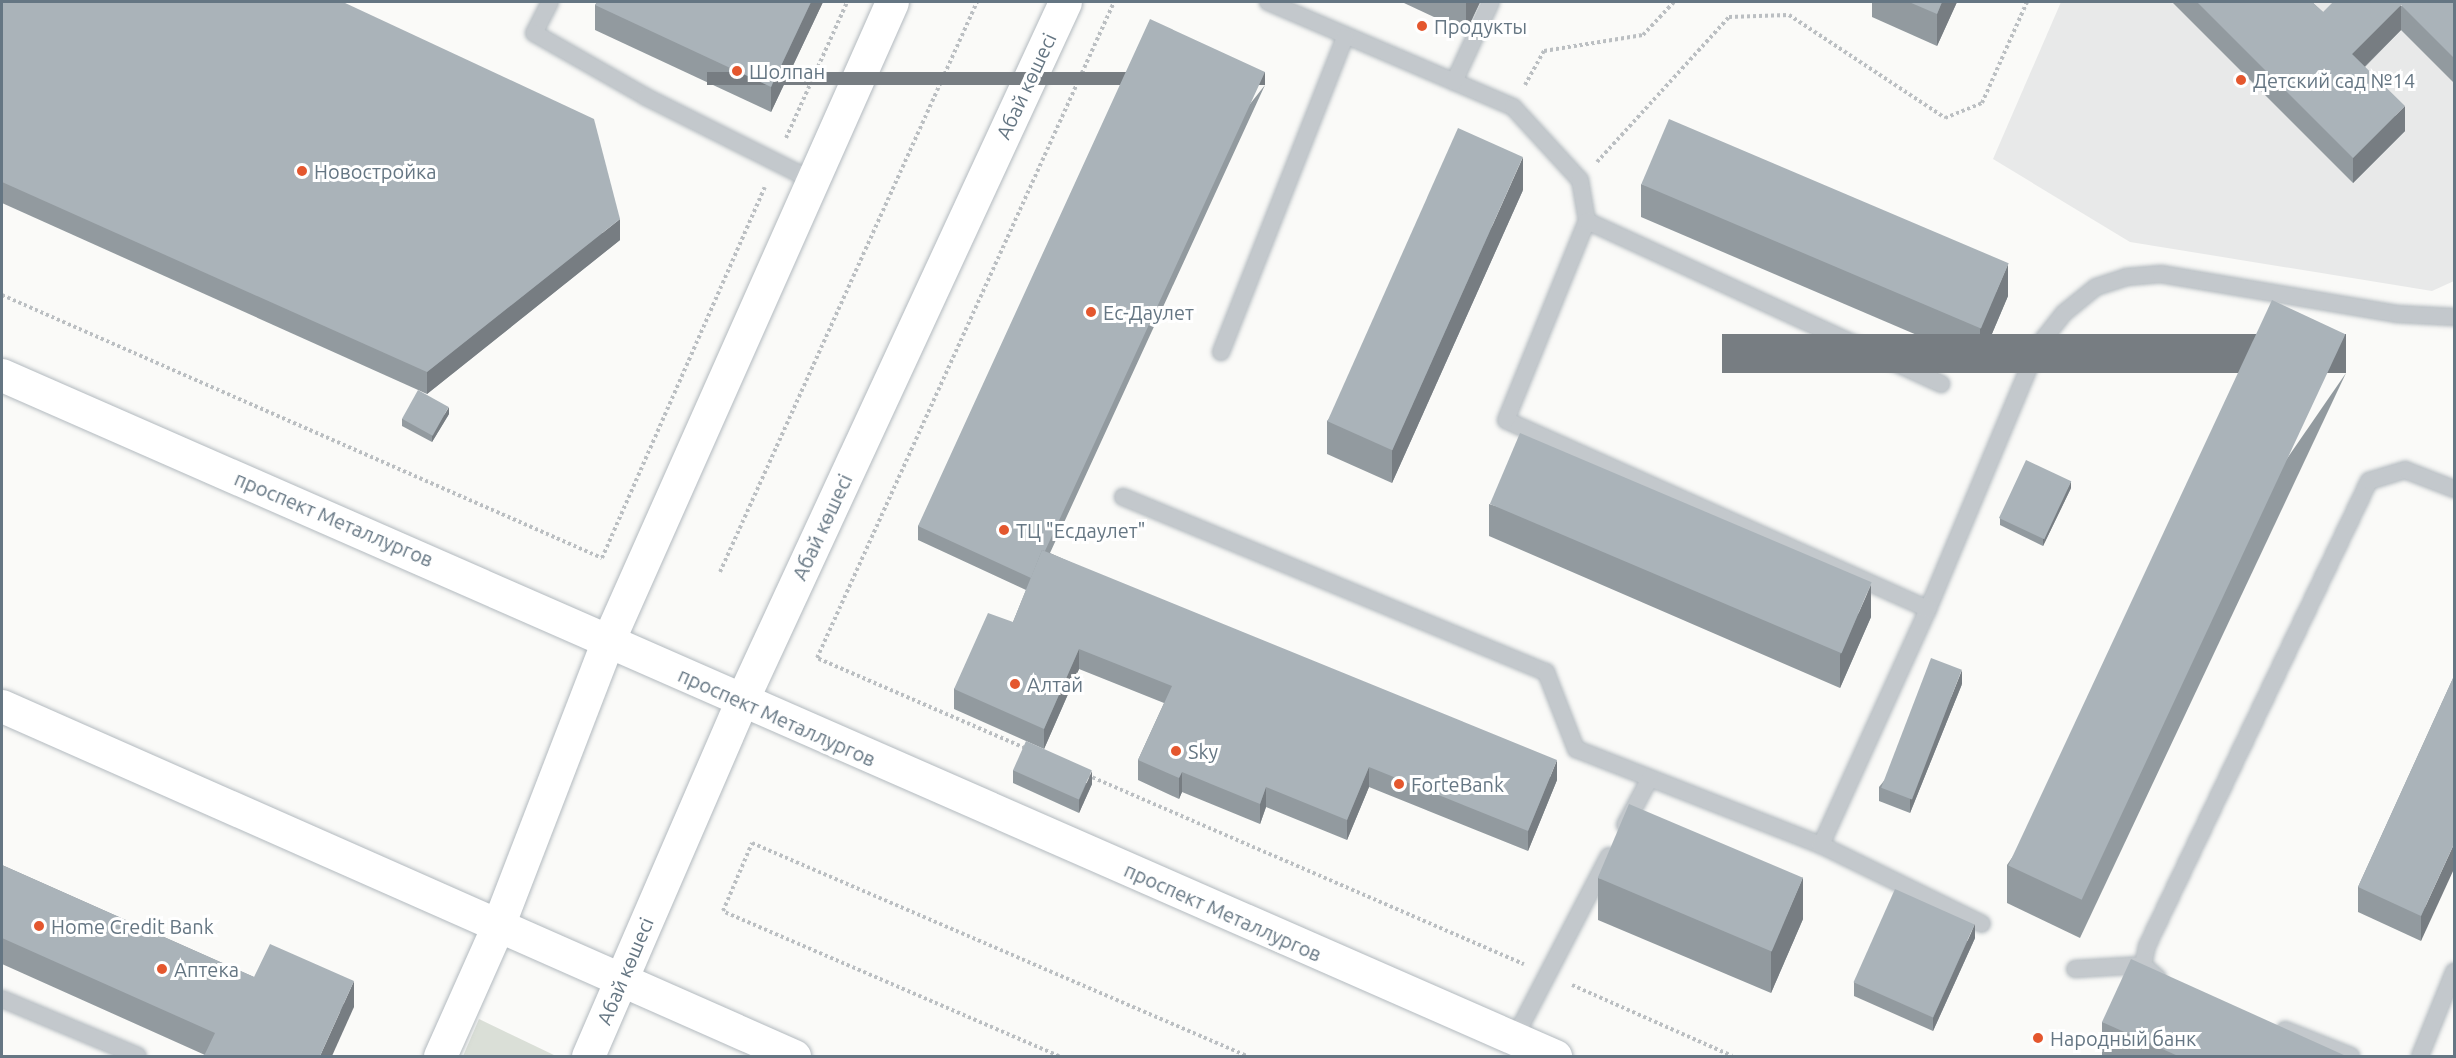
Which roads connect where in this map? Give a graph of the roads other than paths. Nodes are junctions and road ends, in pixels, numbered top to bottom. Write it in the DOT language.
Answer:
graph roads {
  1 [pos="550,2"];
  2 [pos="892,2"];
  3 [pos="1065,2"];
  4 [pos="1268,2"];
  5 [pos="1491,2"];
  6 [pos="1345,38"];
  7 [pos="1454,82"];
  8 [pos="810,179"];
  9 [pos="1587,221"];
  10 [pos="2454,317"];
  11 [pos="1221,352"];
  12 [pos="2,375"];
  13 [pos="1941,384"];
  14 [pos="2454,489"];
  15 [pos="1123,497"];
  16 [pos="1928,609"];
  17 [pos="608,641"];
  18 [pos="741,702"];
  19 [pos="2,706"];
  20 [pos="1650,778"];
  21 [pos="1821,845"];
  22 [pos="1982,924"];
  23 [pos="496,928"];
  24 [pos="2143,965"];
  25 [pos="2076,969"];
  26 [pos="2454,972"];
  27 [pos="621,980"];
  28 [pos="2180,986"];
  29 [pos="2,999"];
  30 [pos="2265,1022"];
  31 [pos="1515,1039"];
  32 [pos="138,1056"];
  33 [pos="440,1056"];
  34 [pos="588,1056"];
  35 [pos="794,1056"];
  36 [pos="1555,1056"];
  37 [pos="2351,1056"];
  38 [pos="2420,1056"];
  1 -- 8 [label="lane"];
  2 -- 8 [label="main road"];
  3 -- 18 [label="main road, Абай көшесі"];
  4 -- 6 [label="lane"];
  5 -- 7 [label="lane"];
  6 -- 7 [label="lane"];
  6 -- 11 [label="lane"];
  7 -- 9 [label="lane"];
  8 -- 17 [label="main road"];
  9 -- 13 [label="lane"];
  9 -- 16 [label="lane"];
  10 -- 16 [label="lane"];
  12 -- 17 [label="main road, проспект Металлургов"];
  14 -- 24 [label="lane"];
  15 -- 20 [label="lane"];
  16 -- 21 [label="lane"];
  17 -- 18 [label="main road, проспект Металлургов"];
  17 -- 23 [label="main road"];
  18 -- 27 [label="main road, Абай көшесі"];
  18 -- 31 [label="main road, проспект Металлургов"];
  19 -- 23 [label="main road"];
  20 -- 21 [label="lane"];
  20 -- 31 [label="lane"];
  21 -- 22 [label="lane"];
  23 -- 27 [label="main road"];
  23 -- 33 [label="main road"];
  24 -- 25 [label="lane"];
  24 -- 28 [label="lane"];
  26 -- 38 [label="lane"];
  27 -- 34 [label="main road, Абай көшесі"];
  27 -- 35 [label="main road"];
  29 -- 32 [label="lane"];
  30 -- 37 [label="lane"];
  31 -- 36 [label="main road, проспект Металлургов"];
}
